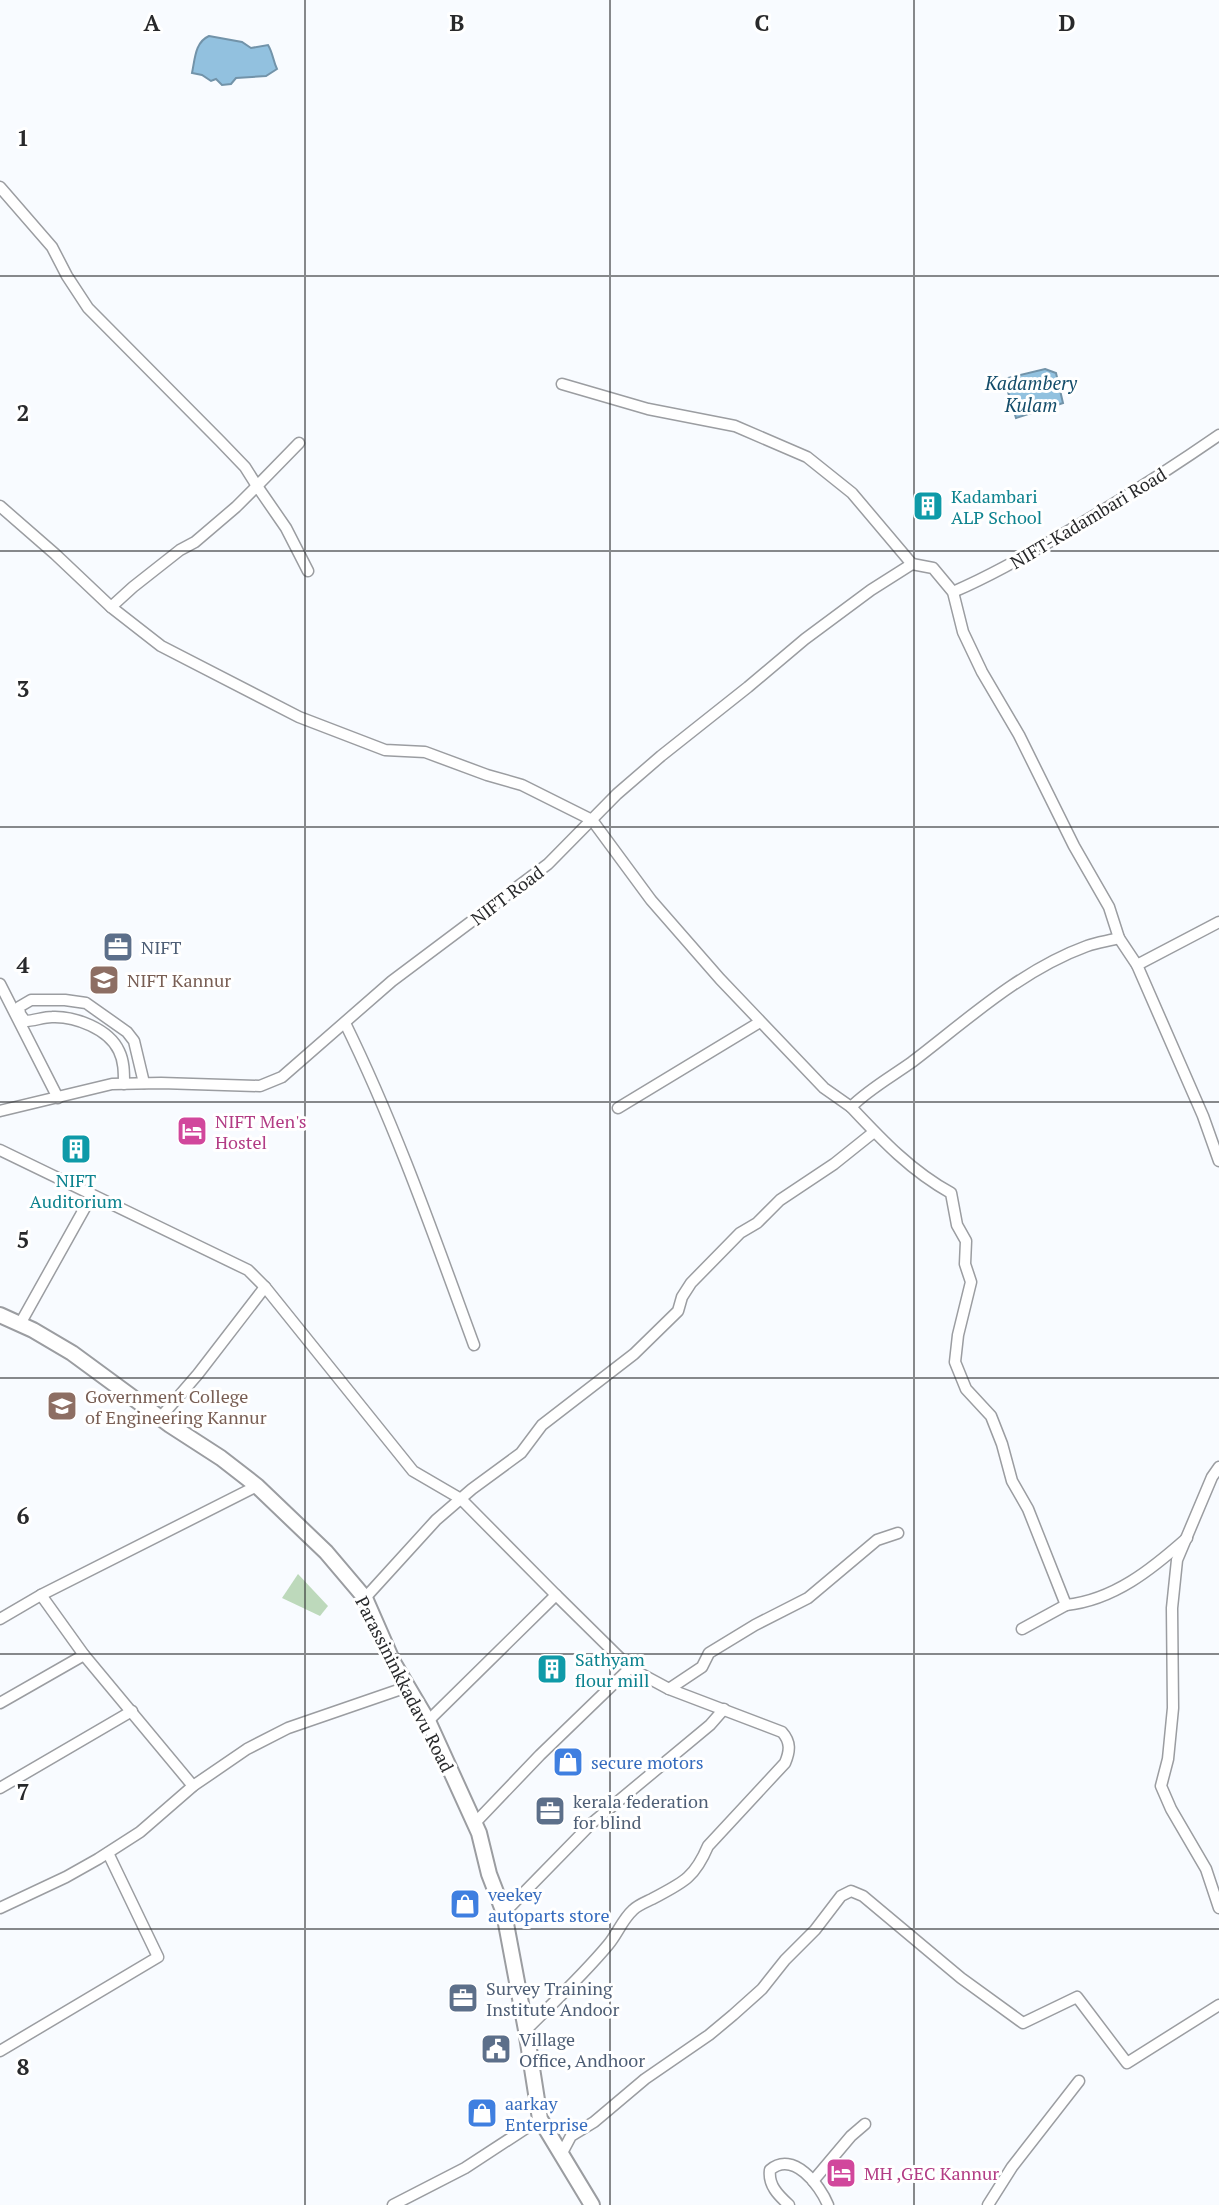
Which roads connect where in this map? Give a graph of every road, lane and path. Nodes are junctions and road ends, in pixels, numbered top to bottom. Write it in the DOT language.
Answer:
graph roads {
  1 [pos="0,187"];
  2 [pos="562,384"];
  3 [pos="1219,435"];
  4 [pos="299,443"];
  5 [pos="257,486"];
  6 [pos="0,506"];
  7 [pos="912,564"];
  8 [pos="308,572"];
  9 [pos="953,592"];
  10 [pos="111,607"];
  11 [pos="592,820"];
  12 [pos="1219,922"];
  13 [pos="1119,938"];
  14 [pos="1137,965"];
  15 [pos="0,984"];
  16 [pos="760,1021"];
  17 [pos="345,1023"];
  18 [pos="144,1083"];
  19 [pos="124,1084"];
  20 [pos="58,1098"];
  21 [pos="851,1107"];
  22 [pos="618,1108"];
  23 [pos="0,1111"];
  24 [pos="874,1132"];
  25 [pos="0,1150"];
  26 [pos="1219,1161"];
  27 [pos="92,1195"];
  28 [pos="265,1287"];
  29 [pos="0,1315"];
  30 [pos="20,1324"];
  31 [pos="474,1345"];
  32 [pos="160,1418"];
  33 [pos="1219,1466"];
  34 [pos="257,1486"];
  35 [pos="461,1499"];
  36 [pos="898,1533"];
  37 [pos="1187,1538"];
  38 [pos="41,1595"];
  39 [pos="556,1595"];
  40 [pos="365,1598"];
  41 [pos="1066,1605"];
  42 [pos="0,1619"];
  43 [pos="1022,1629"];
  44 [pos="84,1656"];
  45 [pos="630,1668"];
  46 [pos="407,1687"];
  47 [pos="669,1689"];
  48 [pos="0,1703"];
  49 [pos="724,1709"];
  50 [pos="132,1712"];
  51 [pos="428,1721"];
  52 [pos="193,1786"];
  53 [pos="0,1787"];
  54 [pos="474,1824"];
  55 [pos="108,1853"];
  56 [pos="0,1908"];
  57 [pos="1219,1908"];
  58 [pos="504,1913"];
  59 [pos="1219,2005"];
  60 [pos="526,2029"];
  61 [pos="0,2051"];
  62 [pos="1079,2081"];
  63 [pos="540,2119"];
  64 [pos="865,2124"];
  65 [pos="562,2153"];
  66 [pos="813,2181"];
  67 [pos="393,2205"];
  68 [pos="592,2205"];
  69 [pos="789,2205"];
  70 [pos="828,2205"];
  71 [pos="988,2205"];
  1 -- 5 [label="street"];
  2 -- 7 [label="street"];
  3 -- 9 [label="street, NIFT-Kadambari Road"];
  4 -- 5 [label="street"];
  5 -- 8 [label="street"];
  5 -- 10 [label="street"];
  6 -- 10 [label="street"];
  7 -- 9 [label="street"];
  7 -- 11 [label="street, NIFT Road"];
  9 -- 13 [label="street"];
  10 -- 11 [label="street"];
  11 -- 16 [label="street"];
  11 -- 17 [label="street, NIFT Road"];
  12 -- 14 [label="street"];
  13 -- 14 [label="street"];
  13 -- 21 [label="street"];
  14 -- 26 [label="street"];
  15 -- 20 [label="street"];
  16 -- 21 [label="street"];
  16 -- 22 [label="street"];
  17 -- 18 [label="street, NIFT Road"];
  17 -- 31 [label="street"];
  18 -- 19 [label="street, NIFT Road"];
  18 -- 19 [label="street"];
  19 -- 20 [label="street, NIFT Road"];
  20 -- 23 [label="street, NIFT Road"];
  21 -- 24 [label="street"];
  24 -- 35 [label="street"];
  24 -- 41 [label="street"];
  25 -- 27 [label="street"];
  27 -- 28 [label="street"];
  27 -- 30 [label="street"];
  28 -- 32 [label="street"];
  28 -- 35 [label="street"];
  29 -- 30 [label="main road, Parassininkkadavu Road"];
  30 -- 32 [label="main road, Parassininkkadavu Road"];
  32 -- 34 [label="main road, Parassininkkadavu Road"];
  33 -- 37 [label="street"];
  34 -- 38 [label="street"];
  34 -- 40 [label="main road, Parassininkkadavu Road"];
  35 -- 39 [label="street"];
  35 -- 40 [label="street"];
  36 -- 47 [label="street"];
  37 -- 41 [label="street"];
  37 -- 57 [label="street"];
  38 -- 42 [label="street"];
  38 -- 44 [label="street"];
  39 -- 45 [label="street"];
  39 -- 51 [label="street"];
  40 -- 46 [label="main road, Parassininkkadavu Road"];
  41 -- 43 [label="street"];
  44 -- 48 [label="street"];
  44 -- 50 [label="street"];
  45 -- 47 [label="street"];
  45 -- 54 [label="street"];
  46 -- 51 [label="main road, Parassininkkadavu Road"];
  46 -- 52 [label="street"];
  47 -- 49 [label="street"];
  49 -- 58 [label="street"];
  49 -- 60 [label="street"];
  50 -- 52 [label="street"];
  50 -- 53 [label="street"];
  51 -- 54 [label="main road, Parassininkkadavu Road"];
  52 -- 55 [label="street"];
  54 -- 58 [label="main road, Parassininkkadavu Road"];
  55 -- 56 [label="street"];
  55 -- 61 [label="street"];
  58 -- 60 [label="main road, Parassininkkadavu Road"];
  59 -- 65 [label="street"];
  60 -- 63 [label="main road, Parassininkkadavu Road"];
  62 -- 71 [label="street"];
  63 -- 65 [label="main road, Parassininkkadavu Road"];
  63 -- 67 [label="street"];
  64 -- 66 [label="street"];
  65 -- 68 [label="main road, Parassininkkadavu Road"];
  66 -- 69 [label="street"];
  66 -- 70 [label="street"];
}
